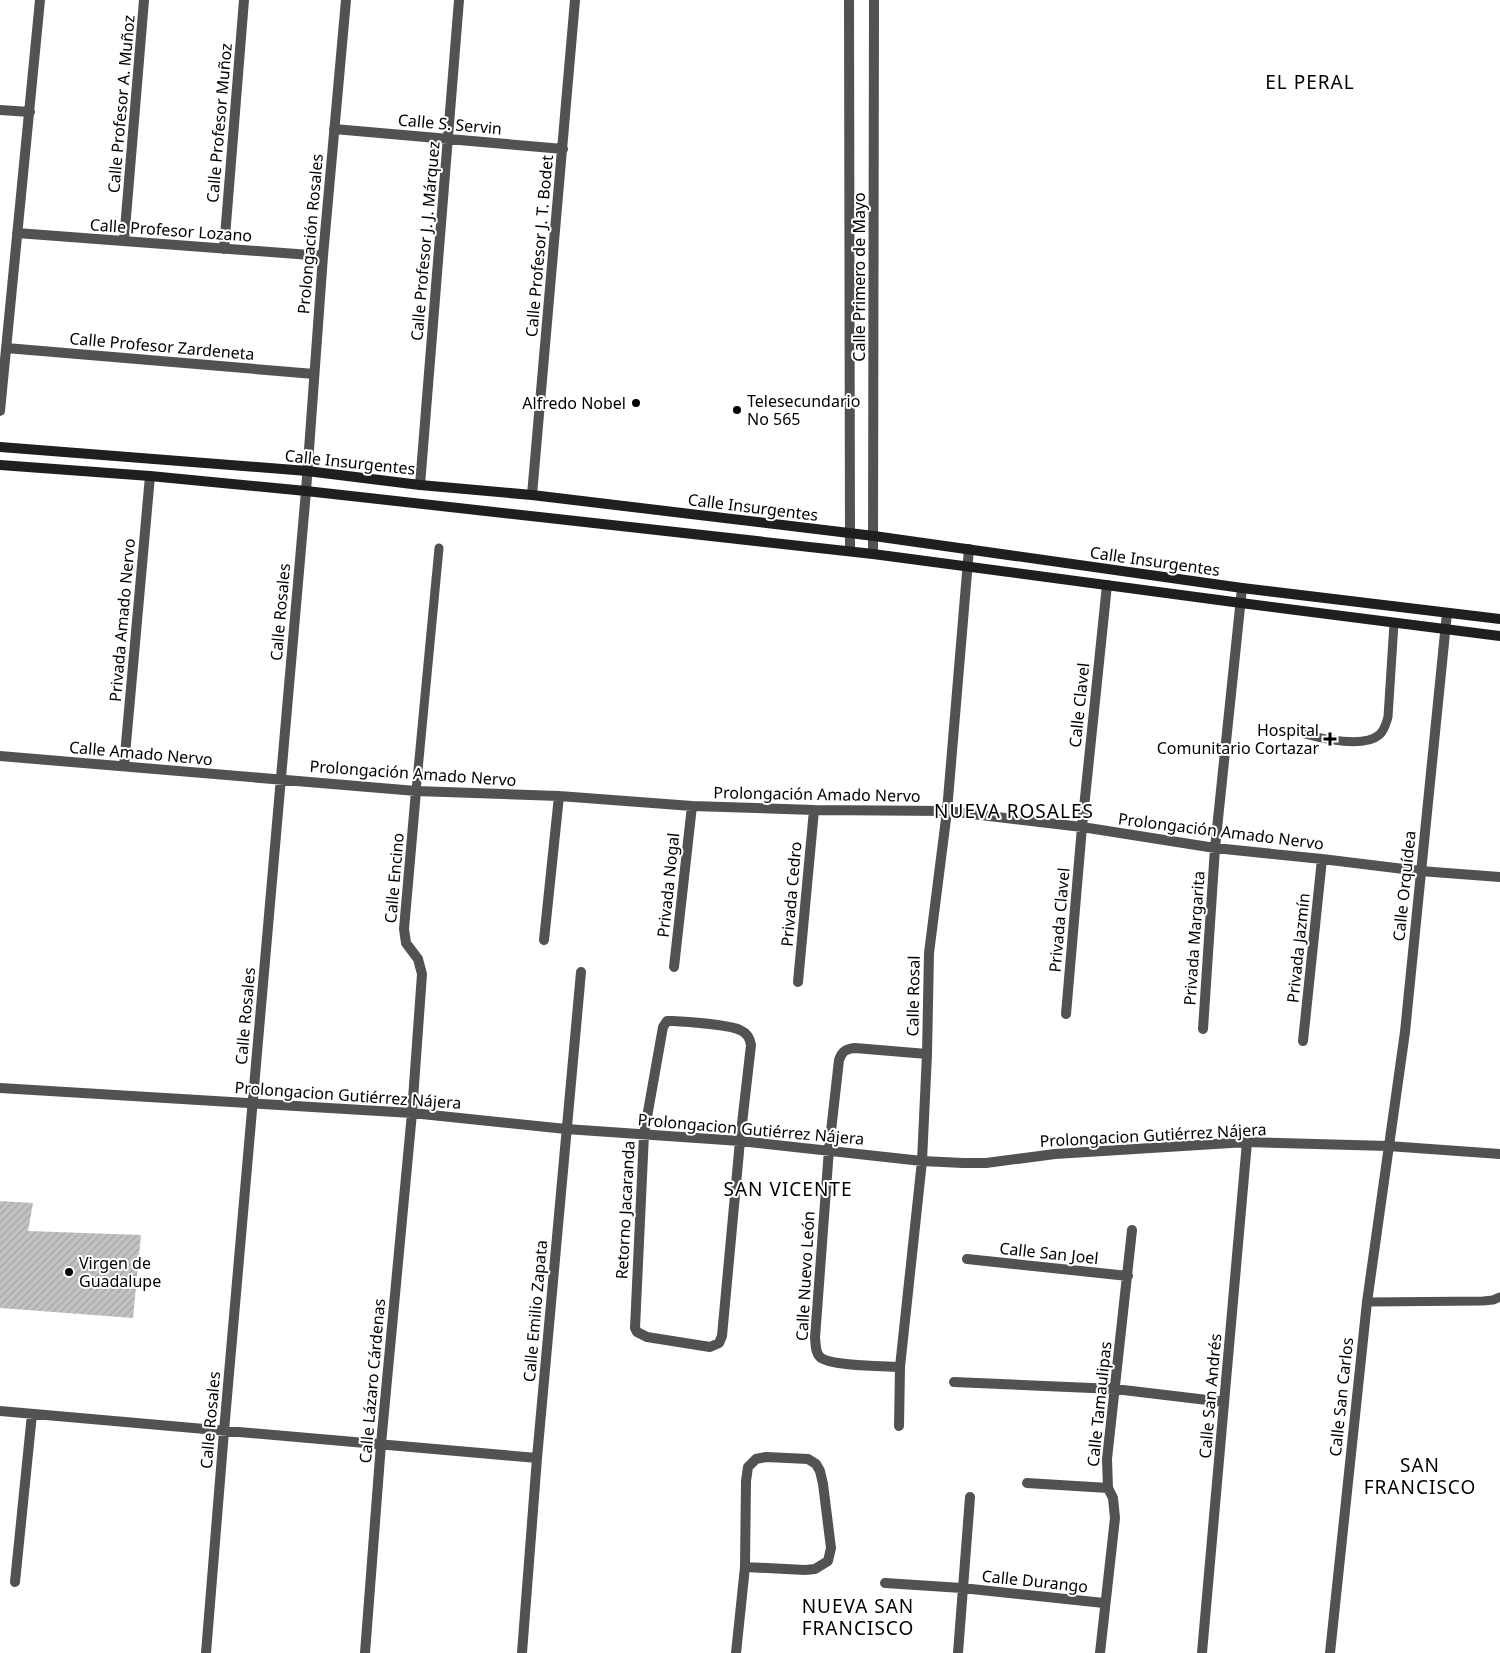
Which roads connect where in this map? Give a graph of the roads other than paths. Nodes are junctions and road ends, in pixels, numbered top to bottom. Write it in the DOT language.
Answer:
graph roads {
  1 [pos="40,0"];
  2 [pos="144,0"];
  3 [pos="244,0"];
  4 [pos="346,0"];
  5 [pos="459,0"];
  6 [pos="575,0"];
  7 [pos="850,0"];
  8 [pos="874,0"];
  9 [pos="0,110"];
  10 [pos="30,112"];
  11 [pos="334,129"];
  12 [pos="448,139"];
  13 [pos="563,149"];
  14 [pos="17,233"];
  15 [pos="124,241"];
  16 [pos="224,249"];
  17 [pos="323,256"];
  18 [pos="6,348"];
  19 [pos="314,374"];
  20 [pos="0,411"];
  21 [pos="0,447"];
  22 [pos="0,466"];
  23 [pos="307,471"];
  24 [pos="150,476"];
  25 [pos="420,485"];
  26 [pos="306,491"];
  27 [pos="532,495"];
  28 [pos="850,533"];
  29 [pos="874,536"];
  30 [pos="440,548"];
  31 [pos="970,549"];
  32 [pos="850,551"];
  33 [pos="873,554"];
  34 [pos="968,567"];
  35 [pos="1107,584"];
  36 [pos="1242,588"];
  37 [pos="1240,603"];
  38 [pos="1447,613"];
  39 [pos="1500,619"];
  40 [pos="1394,622"];
  41 [pos="1445,629"];
  42 [pos="1500,636"];
  43 [pos="1305,734"];
  44 [pos="0,756"];
  45 [pos="124,766"];
  46 [pos="280,779"];
  47 [pos="416,791"];
  48 [pos="559,796"];
  49 [pos="692,806"];
  50 [pos="814,810"];
  51 [pos="946,811"];
  52 [pos="1082,828"];
  53 [pos="1215,848"];
  54 [pos="1322,859"];
  55 [pos="1420,871"];
  56 [pos="1500,877"];
  57 [pos="544,940"];
  58 [pos="674,966"];
  59 [pos="581,972"];
  60 [pos="798,982"];
  61 [pos="1066,1014"];
  62 [pos="1202,1030"];
  63 [pos="1303,1041"];
  64 [pos="927,1054"];
  65 [pos="0,1088"];
  66 [pos="253,1102"];
  67 [pos="412,1112"];
  68 [pos="566,1129"];
  69 [pos="644,1134"];
  70 [pos="740,1140"];
  71 [pos="1247,1142"];
  72 [pos="1388,1146"];
  73 [pos="829,1149"];
  74 [pos="1500,1154"];
  75 [pos="922,1161"];
  76 [pos="1132,1230"];
  77 [pos="967,1259"];
  78 [pos="1128,1276"];
  79 [pos="1500,1297"];
  80 [pos="1367,1302"];
  81 [pos="900,1367"];
  82 [pos="954,1382"];
  83 [pos="1114,1389"];
  84 [pos="1224,1402"];
  85 [pos="0,1411"];
  86 [pos="32,1414"];
  87 [pos="899,1426"];
  88 [pos="224,1431"];
  89 [pos="381,1444"];
  90 [pos="537,1458"];
  91 [pos="1026,1483"];
  92 [pos="1108,1488"];
  93 [pos="970,1497"];
  94 [pos="745,1567"];
  95 [pos="15,1582"];
  96 [pos="885,1583"];
  97 [pos="962,1588"];
  98 [pos="1104,1603"];
  99 [pos="206,1653"];
  100 [pos="365,1653"];
  101 [pos="522,1653"];
  102 [pos="736,1653"];
  103 [pos="958,1653"];
  104 [pos="1100,1653"];
  105 [pos="1202,1653"];
  106 [pos="1330,1653"];
  1 -- 10 [label="street"];
  2 -- 15 [label="street, Calle Profesor A. Muñoz"];
  3 -- 16 [label="street, Calle Profesor Muñoz"];
  4 -- 11 [label="street, Prolongación Rosales"];
  5 -- 12 [label="street, Calle Profesor J. J. Márquez"];
  6 -- 13 [label="street, Calle Profesor J. T. Bodet"];
  7 -- 28 [label="street, Calle Primero de Mayo"];
  8 -- 29 [label="street, Calle Primero de Mayo"];
  9 -- 10 [label="street"];
  10 -- 14 [label="street"];
  11 -- 12 [label="street, Calle S. Servin"];
  11 -- 17 [label="street, Prolongación Rosales"];
  12 -- 13 [label="street, Calle S. Servin"];
  12 -- 25 [label="street, Calle Profesor J. J. Márquez"];
  13 -- 27 [label="street, Calle Profesor J. T. Bodet"];
  14 -- 15 [label="street, Calle Profesor Lozano"];
  14 -- 18 [label="street"];
  15 -- 16 [label="street, Calle Profesor Lozano"];
  16 -- 17 [label="street, Calle Profesor Lozano"];
  17 -- 19 [label="street, Prolongación Rosales"];
  18 -- 19 [label="street, Calle Profesor Zardeneta"];
  18 -- 20 [label="street"];
  19 -- 23 [label="street, Prolongación Rosales"];
  21 -- 23 [label="main road, Calle Insurgentes"];
  22 -- 24 [label="main road, Calle Insurgentes"];
  23 -- 25 [label="main road, Calle Insurgentes"];
  23 -- 26 [label="street, Calle Rosales"];
  24 -- 26 [label="main road, Calle Insurgentes"];
  24 -- 45 [label="street, Privada Amado Nervo"];
  25 -- 27 [label="main road, Calle Insurgentes"];
  26 -- 32 [label="main road, Calle Insurgentes"];
  26 -- 46 [label="street, Calle Rosales"];
  27 -- 28 [label="main road, Calle Insurgentes"];
  28 -- 29 [label="main road, Calle Insurgentes"];
  28 -- 32 [label="street, Calle Primero de Mayo"];
  29 -- 31 [label="main road, Calle Insurgentes"];
  29 -- 33 [label="street, Calle Primero de Mayo"];
  30 -- 47 [label="lane"];
  31 -- 34 [label="street, Calle Rosal"];
  31 -- 36 [label="main road, Calle Insurgentes"];
  32 -- 33 [label="main road, Calle Insurgentes"];
  33 -- 34 [label="main road, Calle Insurgentes"];
  34 -- 35 [label="main road, Calle Insurgentes"];
  34 -- 51 [label="street, Calle Rosal"];
  35 -- 37 [label="main road, Calle Insurgentes"];
  35 -- 52 [label="street, Calle Clavel"];
  36 -- 37 [label="street, Privada Margarita"];
  36 -- 38 [label="main road, Calle Insurgentes"];
  37 -- 40 [label="main road, Calle Insurgentes"];
  37 -- 53 [label="street, Privada Margarita"];
  38 -- 39 [label="main road, Calle Insurgentes"];
  38 -- 41 [label="street, Calle Orquídea"];
  40 -- 41 [label="main road, Calle Insurgentes"];
  40 -- 43 [label="lane"];
  41 -- 42 [label="main road, Calle Insurgentes"];
  41 -- 55 [label="street, Calle Orquídea"];
  44 -- 45 [label="street, Calle Amado Nervo"];
  45 -- 46 [label="street, Calle Amado Nervo"];
  46 -- 47 [label="street, Prolongación Amado Nervo"];
  46 -- 66 [label="street, Calle Rosales"];
  47 -- 48 [label="street, Prolongación Amado Nervo"];
  47 -- 67 [label="street, Calle Encino"];
  48 -- 49 [label="street, Prolongación Amado Nervo"];
  48 -- 57 [label="street"];
  49 -- 50 [label="street, Prolongación Amado Nervo"];
  49 -- 58 [label="street, Privada Nogal"];
  50 -- 51 [label="street, Prolongación Amado Nervo"];
  50 -- 60 [label="street, Privada Cedro"];
  51 -- 52 [label="street, Prolongación Amado Nervo"];
  51 -- 64 [label="street, Calle Rosal"];
  52 -- 53 [label="street, Prolongación Amado Nervo"];
  52 -- 61 [label="street, Privada Clavel"];
  53 -- 54 [label="street, Prolongación Amado Nervo"];
  53 -- 62 [label="street, Privada Margarita"];
  54 -- 55 [label="street, Prolongación Amado Nervo"];
  54 -- 63 [label="street, Privada Jazmín"];
  55 -- 56 [label="street, Prolongación Amado Nervo"];
  55 -- 72 [label="street, Calle Orquídea"];
  59 -- 68 [label="street, Calle Emilio Zapata"];
  64 -- 73 [label="street, Calle Nuevo León"];
  64 -- 75 [label="street, Calle Rosal"];
  65 -- 66 [label="street, Prolongacion Gutiérrez Nájera"];
  66 -- 67 [label="street, Prolongacion Gutiérrez Nájera"];
  66 -- 88 [label="street, Calle Rosales"];
  67 -- 68 [label="street, Prolongacion Gutiérrez Nájera"];
  67 -- 89 [label="street, Calle Lázaro Cárdenas"];
  68 -- 69 [label="street, Prolongacion Gutiérrez Nájera"];
  68 -- 90 [label="street, Calle Emilio Zapata"];
  69 -- 70 [label="street, Prolongacion Gutiérrez Nájera"];
  69 -- 70 [label="street, Retorno Jacaranda"];
  69 -- 70 [label="street, Retorno Jacaranda"];
  70 -- 73 [label="street, Prolongacion Gutiérrez Nájera"];
  71 -- 72 [label="street, Prolongacion Gutiérrez Nájera"];
  71 -- 75 [label="street, Prolongacion Gutiérrez Nájera"];
  71 -- 84 [label="street, Calle San Andrés"];
  72 -- 74 [label="street, Prolongacion Gutiérrez Nájera"];
  72 -- 80 [label="street, Calle San Carlos"];
  73 -- 75 [label="street, Prolongacion Gutiérrez Nájera"];
  73 -- 81 [label="street, Calle Nuevo León"];
  75 -- 81 [label="street, Calle Rosal"];
  76 -- 78 [label="street, Calle Tamaulipas"];
  77 -- 78 [label="street, Calle San Joel"];
  78 -- 83 [label="street, Calle Tamaulipas"];
  79 -- 80 [label="lane"];
  80 -- 106 [label="street, Calle San Carlos"];
  81 -- 87 [label="street, Calle Rosal"];
  82 -- 83 [label="street"];
  83 -- 84 [label="street"];
  83 -- 92 [label="street, Calle Tamaulipas"];
  84 -- 105 [label="street, Calle San Andrés"];
  85 -- 86 [label="street"];
  86 -- 88 [label="street"];
  86 -- 95 [label="street"];
  88 -- 89 [label="street"];
  88 -- 99 [label="street, Calle Rosales"];
  89 -- 90 [label="street"];
  89 -- 100 [label="street, Calle Lázaro Cárdenas"];
  90 -- 101 [label="street, Calle Emilio Zapata"];
  91 -- 92 [label="street"];
  92 -- 98 [label="street, Calle Tamaulipas"];
  93 -- 97 [label="street"];
  94 -- 94 [label="street"];
  94 -- 102 [label="street"];
  96 -- 97 [label="street, Calle Durango"];
  97 -- 98 [label="street, Calle Durango"];
  97 -- 103 [label="street"];
  98 -- 104 [label="street, Calle Tamaulipas"];
}
